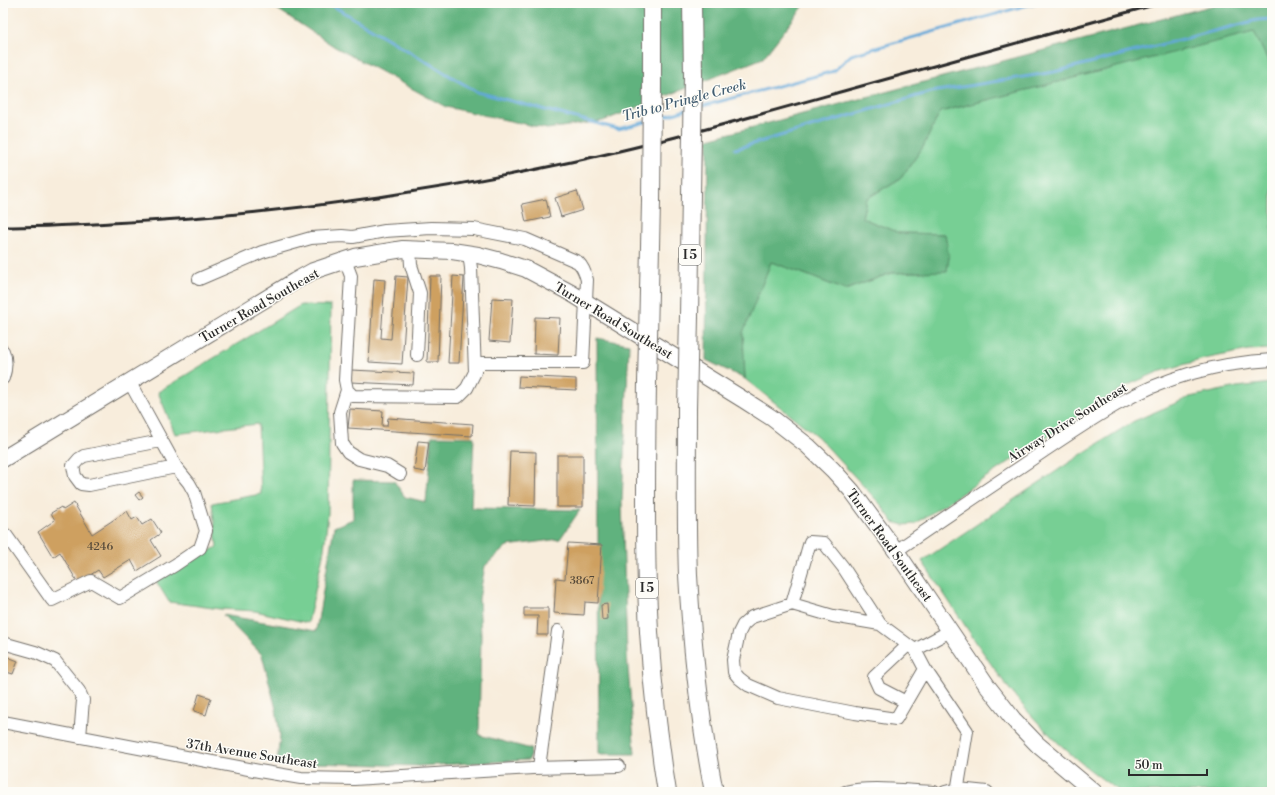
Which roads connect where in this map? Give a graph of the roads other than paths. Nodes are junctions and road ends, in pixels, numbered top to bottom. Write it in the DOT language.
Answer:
graph roads {
  1 [pos="652,3"];
  2 [pos="692,3"];
  3 [pos="353,237"];
  4 [pos="410,249"];
  5 [pos="469,254"];
  6 [pos="349,259"];
  7 [pos="199,279"];
  8 [pos="585,302"];
  9 [pos="3,352"];
  10 [pos="417,355"];
  11 [pos="1272,360"];
  12 [pos="475,363"];
  13 [pos="3,378"];
  14 [pos="129,381"];
  15 [pos="347,390"];
  16 [pos="161,441"];
  17 [pos="3,459"];
  18 [pos="176,467"];
  19 [pos="400,474"];
  20 [pos="3,533"];
  21 [pos="896,551"];
  22 [pos="792,604"];
  23 [pos="880,624"];
  24 [pos="558,631"];
  25 [pos="950,631"];
  26 [pos="3,643"];
  27 [pos="912,648"];
  28 [pos="925,668"];
  29 [pos="906,702"];
  30 [pos="3,722"];
  31 [pos="80,737"];
  32 [pos="619,766"];
  33 [pos="540,767"];
  34 [pos="957,790"];
  35 [pos="667,792"];
  36 [pos="714,792"];
  37 [pos="845,792"];
  38 [pos="934,792"];
  39 [pos="945,792"];
  40 [pos="987,792"];
  41 [pos="1094,792"];
  1 -- 35 [label="highway, I 5, bridge"];
  2 -- 36 [label="highway, I 5, bridge"];
  3 -- 6 [label="street"];
  3 -- 7 [label="street"];
  3 -- 8 [label="street"];
  4 -- 5 [label="main road, Turner Road Southeast"];
  4 -- 6 [label="main road, Turner Road Southeast"];
  4 -- 10 [label="street"];
  5 -- 8 [label="main road, Turner Road Southeast"];
  5 -- 12 [label="street"];
  6 -- 14 [label="main road, Turner Road Southeast"];
  6 -- 15 [label="street"];
  8 -- 12 [label="street"];
  8 -- 21 [label="main road, Turner Road Southeast"];
  9 -- 13 [label="street"];
  11 -- 21 [label="street, Airway Drive Southeast"];
  12 -- 15 [label="street"];
  14 -- 16 [label="street"];
  14 -- 17 [label="main road, Turner Road Southeast"];
  15 -- 19 [label="street"];
  16 -- 18 [label="street"];
  16 -- 18 [label="street"];
  18 -- 20 [label="street"];
  21 -- 25 [label="main road, Turner Road Southeast"];
  22 -- 23 [label="street"];
  22 -- 23 [label="street"];
  22 -- 29 [label="street"];
  23 -- 27 [label="street"];
  24 -- 33 [label="street"];
  25 -- 27 [label="street"];
  25 -- 41 [label="main road, Turner Road Southeast"];
  26 -- 31 [label="street"];
  27 -- 28 [label="street"];
  27 -- 29 [label="street"];
  28 -- 29 [label="street"];
  28 -- 34 [label="street"];
  30 -- 31 [label="street, 37th Avenue Southeast"];
  31 -- 33 [label="street, 37th Avenue Southeast"];
  32 -- 33 [label="street, 37th Avenue Southeast"];
  34 -- 39 [label="street"];
  34 -- 40 [label="street"];
  37 -- 38 [label="street"];
}
